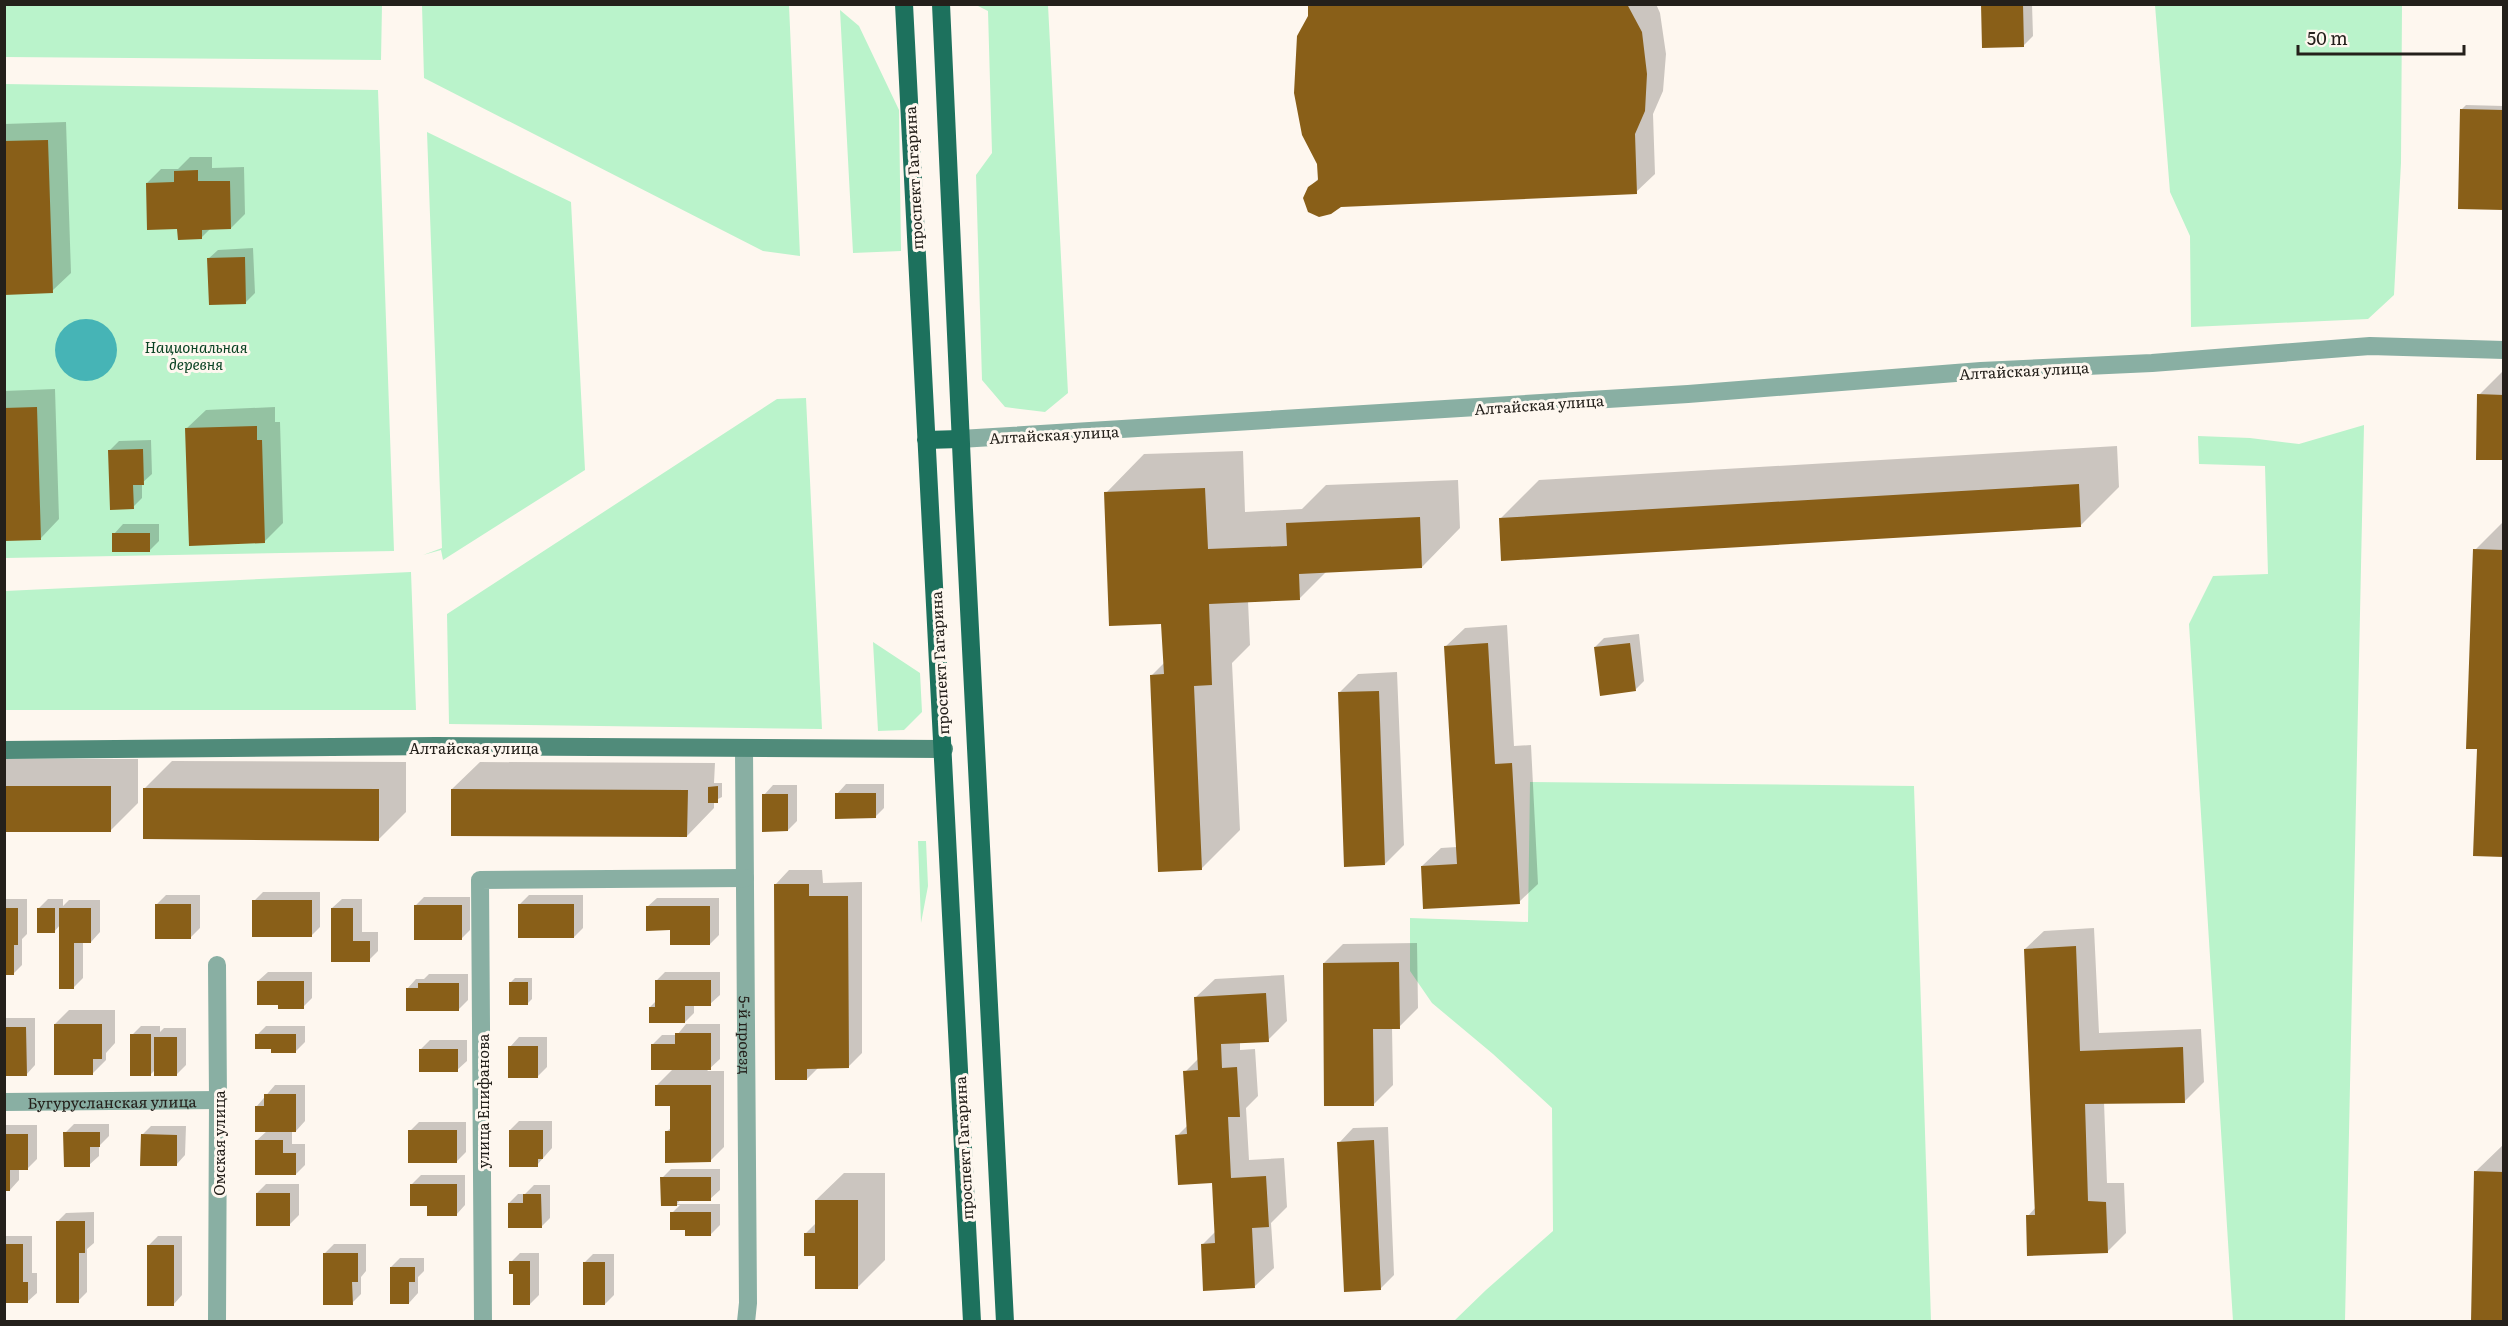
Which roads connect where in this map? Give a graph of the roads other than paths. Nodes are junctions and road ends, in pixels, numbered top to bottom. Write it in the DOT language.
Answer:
graph roads {
  1 [pos="904,4"];
  2 [pos="941,4"];
  3 [pos="2504,350"];
  4 [pos="960,439"];
  5 [pos="926,440"];
  6 [pos="975,747"];
  7 [pos="944,748"];
  8 [pos="744,749"];
  9 [pos="4,750"];
  10 [pos="745,878"];
  11 [pos="217,965"];
  12 [pos="218,1100"];
  13 [pos="4,1102"];
  14 [pos="217,1322"];
  15 [pos="483,1322"];
  16 [pos="746,1322"];
  17 [pos="972,1322"];
  18 [pos="1005,1322"];
  1 -- 5 [label="main road, проспект Гагарина"];
  2 -- 4 [label="main road"];
  3 -- 4 [label="street, Алтайская улица"];
  4 -- 5 [label="main road, Алтайская улица"];
  4 -- 6 [label="main road"];
  5 -- 7 [label="main road, проспект Гагарина"];
  6 -- 7 [label="main road"];
  6 -- 18 [label="main road"];
  7 -- 8 [label="street, Алтайская улица"];
  7 -- 17 [label="main road, проспект Гагарина"];
  8 -- 9 [label="street, Алтайская улица"];
  8 -- 10 [label="street, 5-й проезд"];
  10 -- 15 [label="street, улица Епифанова"];
  10 -- 16 [label="street, 5-й проезд"];
  11 -- 12 [label="street, Омская улица"];
  12 -- 13 [label="street, Бугурусланская улица"];
  12 -- 14 [label="street, Омская улица"];
}
